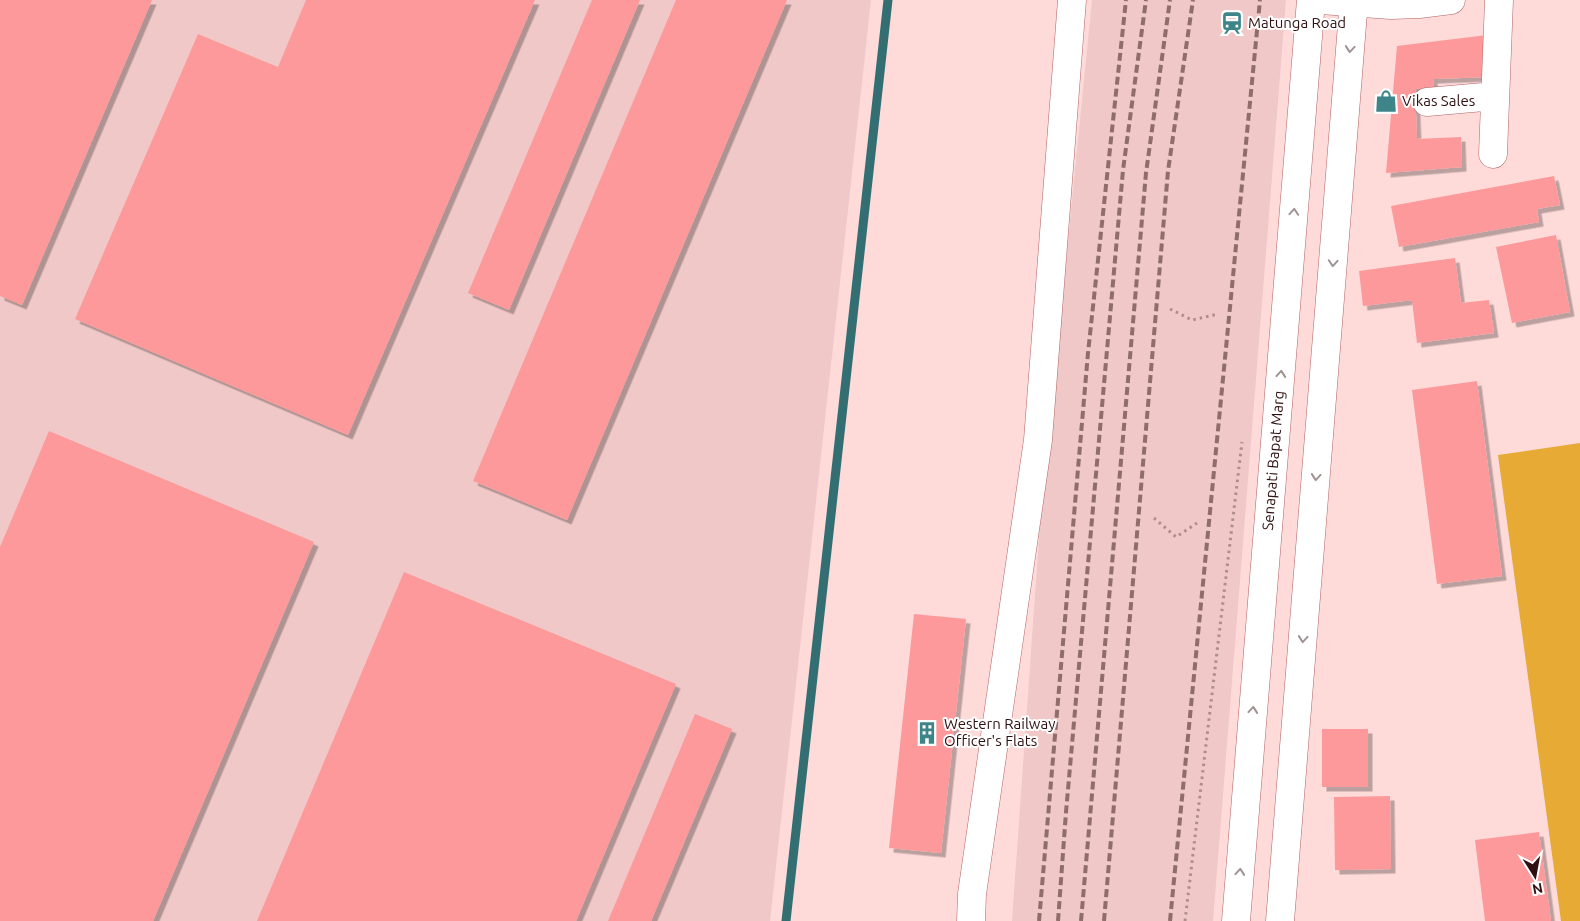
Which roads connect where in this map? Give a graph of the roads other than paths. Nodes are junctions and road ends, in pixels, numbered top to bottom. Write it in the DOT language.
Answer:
graph roads {
  1 [pos="1072,0"];
  2 [pos="1311,0"];
  3 [pos="1321,0"];
  4 [pos="1451,0"];
  5 [pos="1499,0"];
  6 [pos="1354,1"];
  7 [pos="1495,96"];
  8 [pos="1427,102"];
  9 [pos="1493,154"];
  10 [pos="1298,157"];
  11 [pos="1341,158"];
  12 [pos="1287,303"];
  13 [pos="1330,307"];
  14 [pos="1276,439"];
  15 [pos="1318,444"];
  16 [pos="1266,549"];
  17 [pos="1310,551"];
  18 [pos="1237,912"];
  19 [pos="1281,915"];
  20 [pos="971,921"];
  1 -- 20 [label="main road"];
  2 -- 10 [label="main road, Senapati Bapat Marg"];
  3 -- 6 [label="main road"];
  4 -- 6 [label="main road"];
  5 -- 7 [label="main road"];
  6 -- 11 [label="main road, one-way"];
  7 -- 8 [label="main road"];
  7 -- 9 [label="main road"];
  10 -- 11 [label="main road"];
  12 -- 10 [label="main road, Senapati Bapat Marg, one-way"];
  11 -- 13 [label="main road, one-way"];
  12 -- 13 [label="main road"];
  14 -- 12 [label="main road, Senapati Bapat Marg, one-way"];
  13 -- 15 [label="main road"];
  14 -- 15 [label="main road"];
  14 -- 16 [label="main road, Senapati Bapat Marg"];
  15 -- 17 [label="main road, one-way"];
  16 -- 17 [label="main road"];
  18 -- 16 [label="main road, Senapati Bapat Marg, one-way"];
  17 -- 19 [label="main road, one-way"];
  18 -- 19 [label="main road"];
}
